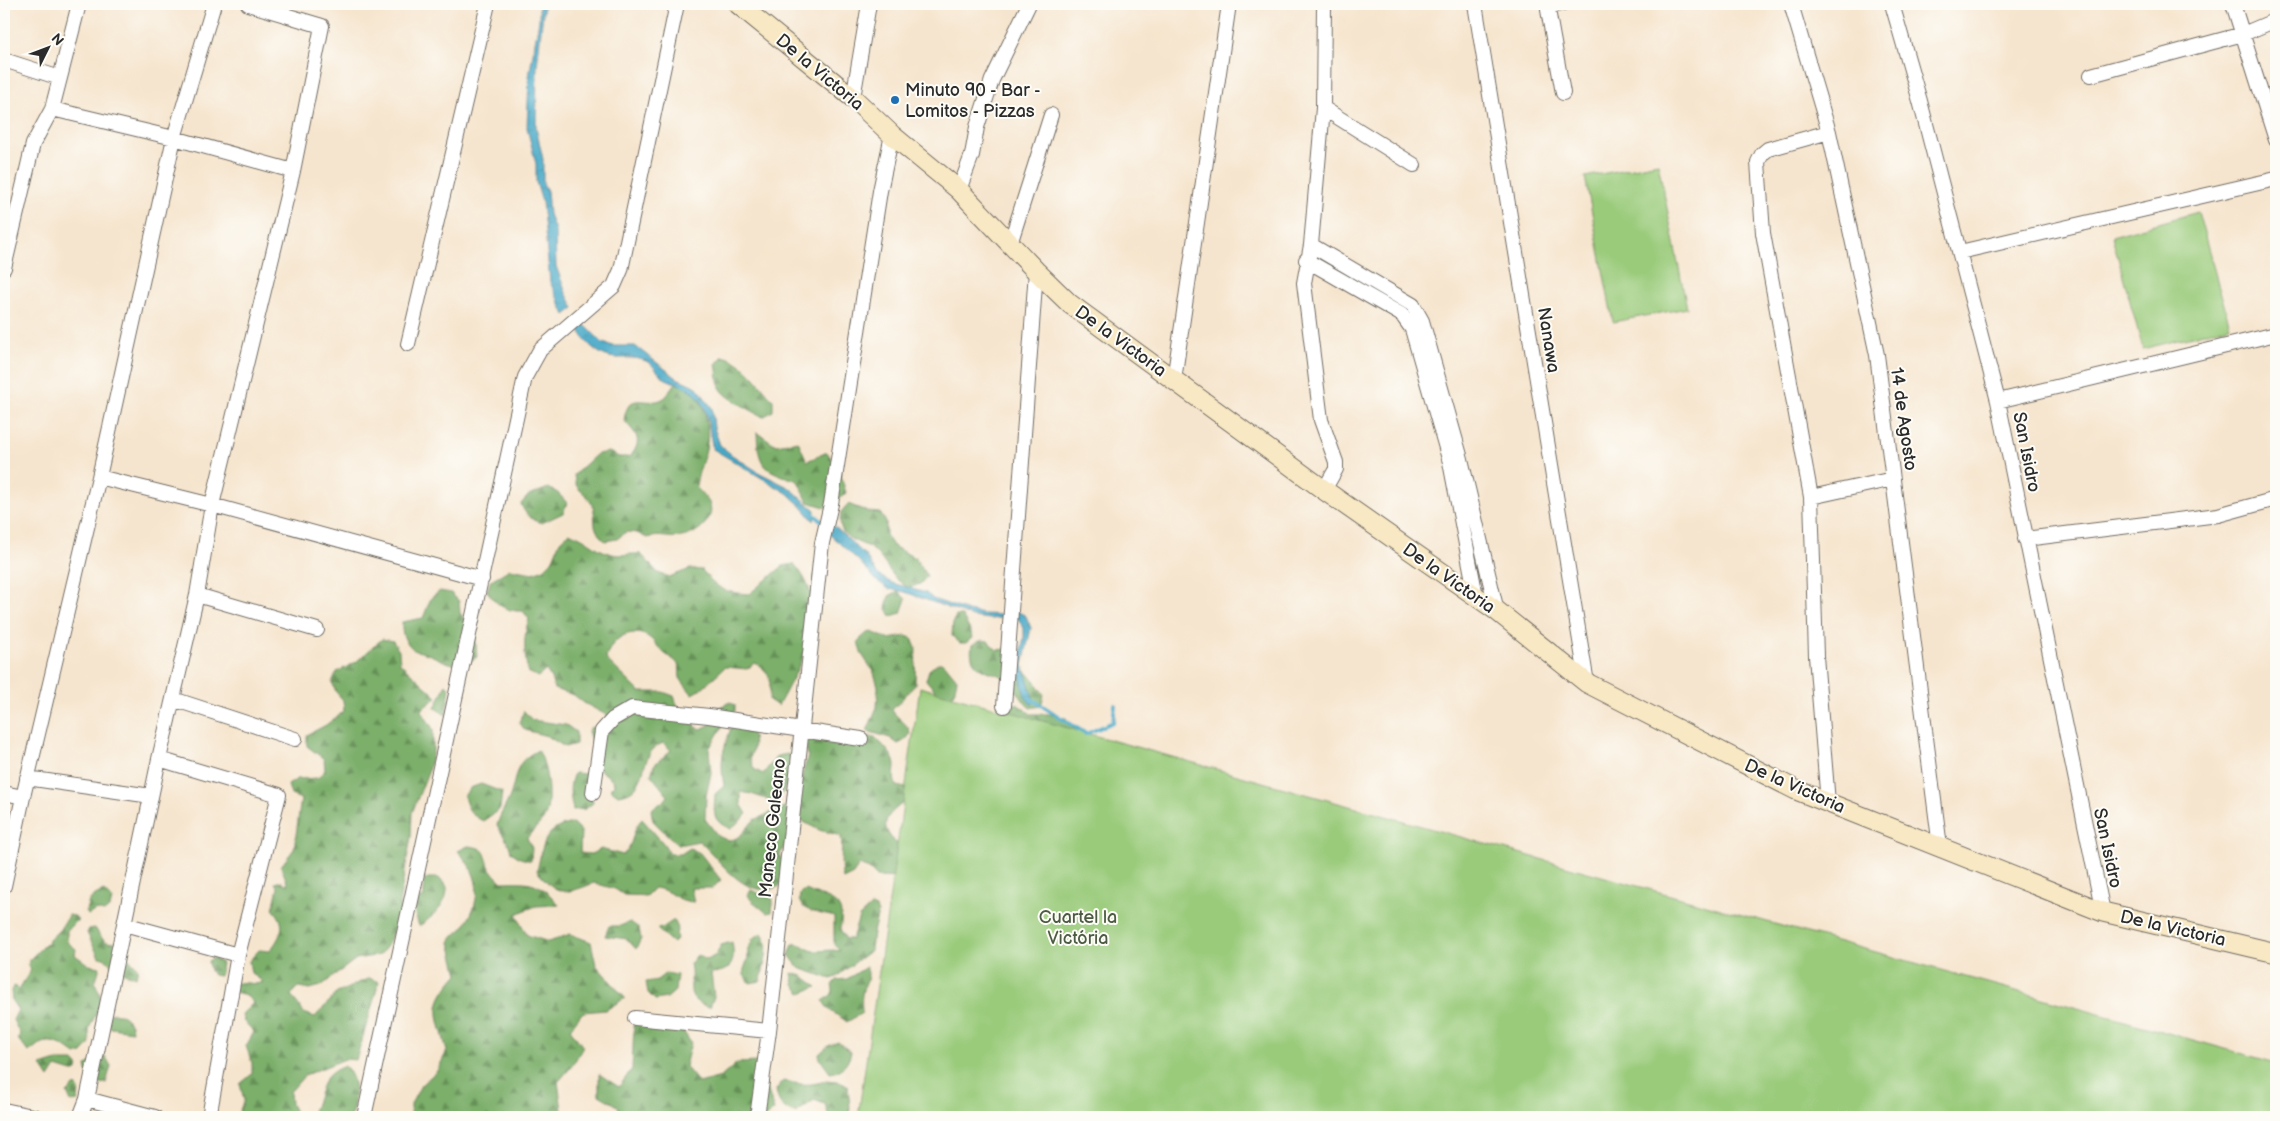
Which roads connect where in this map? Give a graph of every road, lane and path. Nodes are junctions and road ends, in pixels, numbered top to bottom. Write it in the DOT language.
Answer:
graph roads {
  1 [pos="79,4"];
  2 [pos="214,4"];
  3 [pos="248,4"];
  4 [pos="488,4"];
  5 [pos="677,4"];
  6 [pos="738,4"];
  7 [pos="869,4"];
  8 [pos="1029,4"];
  9 [pos="1229,4"];
  10 [pos="1324,4"];
  11 [pos="1475,4"];
  12 [pos="1561,4"];
  13 [pos="1791,4"];
  14 [pos="1892,4"];
  15 [pos="2233,4"];
  16 [pos="2276,20"];
  17 [pos="2243,34"];
  18 [pos="4,60"];
  19 [pos="2091,75"];
  20 [pos="60,78"];
  21 [pos="1563,94"];
  22 [pos="853,98"];
  23 [pos="1323,108"];
  24 [pos="52,109"];
  25 [pos="1051,115"];
  26 [pos="1829,132"];
  27 [pos="892,135"];
  28 [pos="174,138"];
  29 [pos="2276,140"];
  30 [pos="1414,165"];
  31 [pos="293,171"];
  32 [pos="2276,179"];
  33 [pos="959,190"];
  34 [pos="1010,244"];
  35 [pos="1311,245"];
  36 [pos="1960,252"];
  37 [pos="1306,260"];
  38 [pos="4,268"];
  39 [pos="1036,271"];
  40 [pos="1413,305"];
  41 [pos="1402,315"];
  42 [pos="2276,334"];
  43 [pos="408,344"];
  44 [pos="1174,380"];
  45 [pos="1998,401"];
  46 [pos="99,477"];
  47 [pos="1894,479"];
  48 [pos="1324,490"];
  49 [pos="1810,497"];
  50 [pos="2276,499"];
  51 [pos="212,505"];
  52 [pos="2025,539"];
  53 [pos="482,579"];
  54 [pos="198,596"];
  55 [pos="1476,596"];
  56 [pos="1497,611"];
  57 [pos="317,630"];
  58 [pos="1587,683"];
  59 [pos="173,699"];
  60 [pos="1004,706"];
  61 [pos="802,730"];
  62 [pos="861,738"];
  63 [pos="295,739"];
  64 [pos="159,759"];
  65 [pos="27,778"];
  66 [pos="4,793"];
  67 [pos="593,793"];
  68 [pos="151,796"];
  69 [pos="23,797"];
  70 [pos="1828,803"];
  71 [pos="1940,847"];
  72 [pos="4,886"];
  73 [pos="2103,912"];
  74 [pos="124,924"];
  75 [pos="2276,953"];
  76 [pos="238,955"];
  77 [pos="635,1018"];
  78 [pos="768,1031"];
  79 [pos="87,1099"];
  80 [pos="4,1110"];
  81 [pos="37,1117"];
  82 [pos="80,1117"];
  83 [pos="155,1117"];
  84 [pos="208,1117"];
  85 [pos="364,1117"];
  86 [pos="757,1117"];
  1 -- 20 [label="street"];
  2 -- 28 [label="street"];
  3 -- 31 [label="street"];
  4 -- 43 [label="street"];
  5 -- 53 [label="street"];
  6 -- 22 [label="main road, De la Victoria"];
  7 -- 22 [label="street"];
  8 -- 33 [label="street"];
  9 -- 44 [label="street"];
  10 -- 23 [label="street"];
  11 -- 58 [label="street, Nanawa"];
  12 -- 21 [label="street"];
  13 -- 26 [label="street, 14 de Agosto"];
  14 -- 36 [label="street, San Isidro"];
  15 -- 17 [label="street"];
  16 -- 17 [label="street"];
  17 -- 19 [label="street"];
  17 -- 29 [label="street"];
  18 -- 20 [label="street"];
  20 -- 24 [label="street"];
  22 -- 27 [label="main road, De la Victoria"];
  23 -- 30 [label="street"];
  23 -- 35 [label="street"];
  24 -- 28 [label="street"];
  24 -- 38 [label="street"];
  25 -- 34 [label="street"];
  26 -- 47 [label="street, 14 de Agosto"];
  26 -- 49 [label="street"];
  27 -- 33 [label="main road, De la Victoria"];
  27 -- 61 [label="street, Maneco Galeano"];
  28 -- 31 [label="street"];
  28 -- 46 [label="street"];
  31 -- 51 [label="street"];
  32 -- 36 [label="street"];
  33 -- 34 [label="main road, De la Victoria"];
  34 -- 39 [label="main road, De la Victoria"];
  35 -- 37 [label="street"];
  35 -- 40 [label="street"];
  36 -- 45 [label="street, San Isidro"];
  37 -- 41 [label="street"];
  37 -- 48 [label="street"];
  39 -- 44 [label="main road, De la Victoria"];
  39 -- 60 [label="street"];
  40 -- 41 [label="street"];
  40 -- 56 [label="street"];
  41 -- 55 [label="street"];
  42 -- 45 [label="street"];
  44 -- 48 [label="main road, De la Victoria"];
  45 -- 52 [label="street, San Isidro"];
  46 -- 51 [label="street"];
  46 -- 65 [label="street"];
  47 -- 49 [label="street"];
  47 -- 71 [label="street, 14 de Agosto"];
  48 -- 55 [label="main road, De la Victoria"];
  49 -- 70 [label="street"];
  50 -- 52 [label="street"];
  51 -- 53 [label="street"];
  51 -- 54 [label="street"];
  52 -- 73 [label="street, San Isidro"];
  53 -- 85 [label="street"];
  54 -- 57 [label="street"];
  54 -- 59 [label="street"];
  55 -- 56 [label="main road, De la Victoria"];
  56 -- 58 [label="main road, De la Victoria"];
  58 -- 70 [label="main road, De la Victoria"];
  59 -- 63 [label="street"];
  59 -- 64 [label="street"];
  61 -- 62 [label="street"];
  61 -- 67 [label="street"];
  61 -- 78 [label="street, Maneco Galeano"];
  64 -- 68 [label="street"];
  64 -- 76 [label="street"];
  65 -- 68 [label="street"];
  65 -- 69 [label="street"];
  66 -- 69 [label="street"];
  68 -- 74 [label="street"];
  69 -- 72 [label="street"];
  70 -- 71 [label="main road, De la Victoria"];
  71 -- 73 [label="main road, De la Victoria"];
  73 -- 75 [label="main road, De la Victoria"];
  74 -- 76 [label="street"];
  74 -- 79 [label="street"];
  76 -- 84 [label="street"];
  77 -- 78 [label="street"];
  78 -- 86 [label="street, Maneco Galeano"];
  79 -- 82 [label="street"];
  79 -- 83 [label="street"];
  80 -- 81 [label="street"];
}
